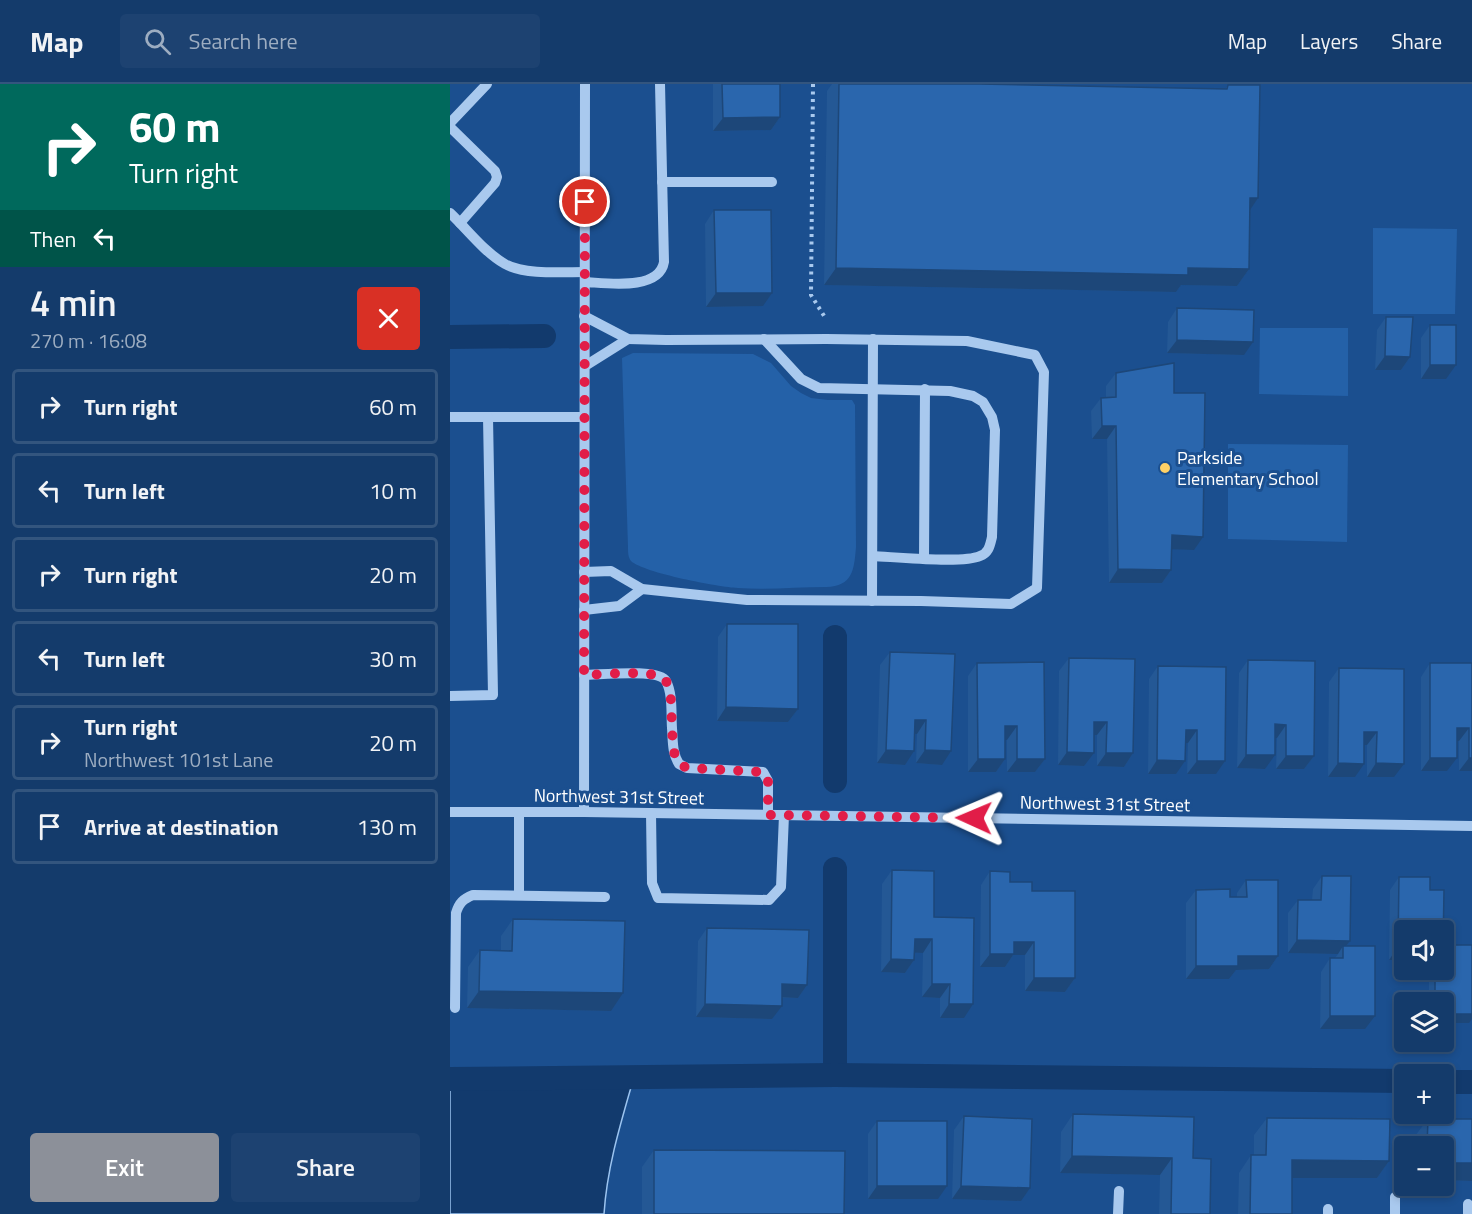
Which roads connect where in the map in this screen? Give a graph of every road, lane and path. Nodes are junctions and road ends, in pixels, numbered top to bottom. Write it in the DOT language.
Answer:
graph roads {
  1 [pos="487,84"];
  2 [pos="585,84"];
  3 [pos="660,84"];
  4 [pos="813,84"];
  5 [pos="450,125"];
  6 [pos="662,182"];
  7 [pos="772,182"];
  8 [pos="450,213"];
  9 [pos="460,223"];
  10 [pos="585,277"];
  11 [pos="584,316"];
  12 [pos="826,320"];
  13 [pos="628,339"];
  14 [pos="764,339"];
  15 [pos="873,339"];
  16 [pos="585,366"];
  17 [pos="873,389"];
  18 [pos="925,390"];
  19 [pos="450,417"];
  20 [pos="488,417"];
  21 [pos="584,417"];
  22 [pos="873,556"];
  23 [pos="924,558"];
  24 [pos="584,572"];
  25 [pos="642,589"];
  26 [pos="872,601"];
  27 [pos="584,610"];
  28 [pos="584,675"];
  29 [pos="450,696"];
  30 [pos="519,812"];
  31 [pos="584,812"];
  32 [pos="450,813"];
  33 [pos="651,813"];
  34 [pos="768,815"];
  35 [pos="784,815"];
  36 [pos="1472,826"];
  37 [pos="519,895"];
  38 [pos="605,897"];
  39 [pos="455,1008"];
  40 [pos="1119,1191"];
  41 [pos="1395,1197"];
  42 [pos="1118,1214"];
  43 [pos="1395,1214"];
  1 -- 5 [label="street"];
  2 -- 10 [label="street"];
  3 -- 6 [label="street"];
  4 -- 12 [label="path"];
  5 -- 9 [label="street"];
  6 -- 7 [label="street"];
  6 -- 10 [label="street"];
  8 -- 9 [label="street"];
  9 -- 10 [label="street"];
  10 -- 11 [label="street"];
  11 -- 13 [label="street"];
  11 -- 16 [label="street"];
  13 -- 14 [label="street"];
  13 -- 16 [label="street"];
  14 -- 15 [label="street"];
  14 -- 17 [label="street"];
  15 -- 17 [label="street"];
  15 -- 26 [label="street"];
  16 -- 21 [label="street"];
  17 -- 18 [label="street"];
  17 -- 22 [label="street"];
  18 -- 23 [label="street"];
  18 -- 23 [label="street"];
  19 -- 20 [label="street"];
  20 -- 21 [label="street"];
  20 -- 29 [label="street"];
  21 -- 24 [label="street"];
  22 -- 23 [label="street"];
  22 -- 26 [label="street"];
  24 -- 25 [label="street"];
  24 -- 27 [label="street"];
  25 -- 26 [label="street"];
  25 -- 27 [label="street"];
  27 -- 28 [label="street"];
  28 -- 31 [label="street"];
  28 -- 34 [label="street"];
  30 -- 31 [label="street, Northwest 31st Street"];
  30 -- 32 [label="street, Northwest 31st Street"];
  30 -- 37 [label="street"];
  31 -- 33 [label="street, Northwest 31st Street"];
  33 -- 34 [label="street, Northwest 31st Street"];
  33 -- 35 [label="street"];
  34 -- 35 [label="street, Northwest 31st Street"];
  35 -- 36 [label="street, Northwest 31st Street"];
  37 -- 38 [label="street"];
  37 -- 39 [label="street"];
  40 -- 42 [label="street"];
  41 -- 43 [label="street"];
}
